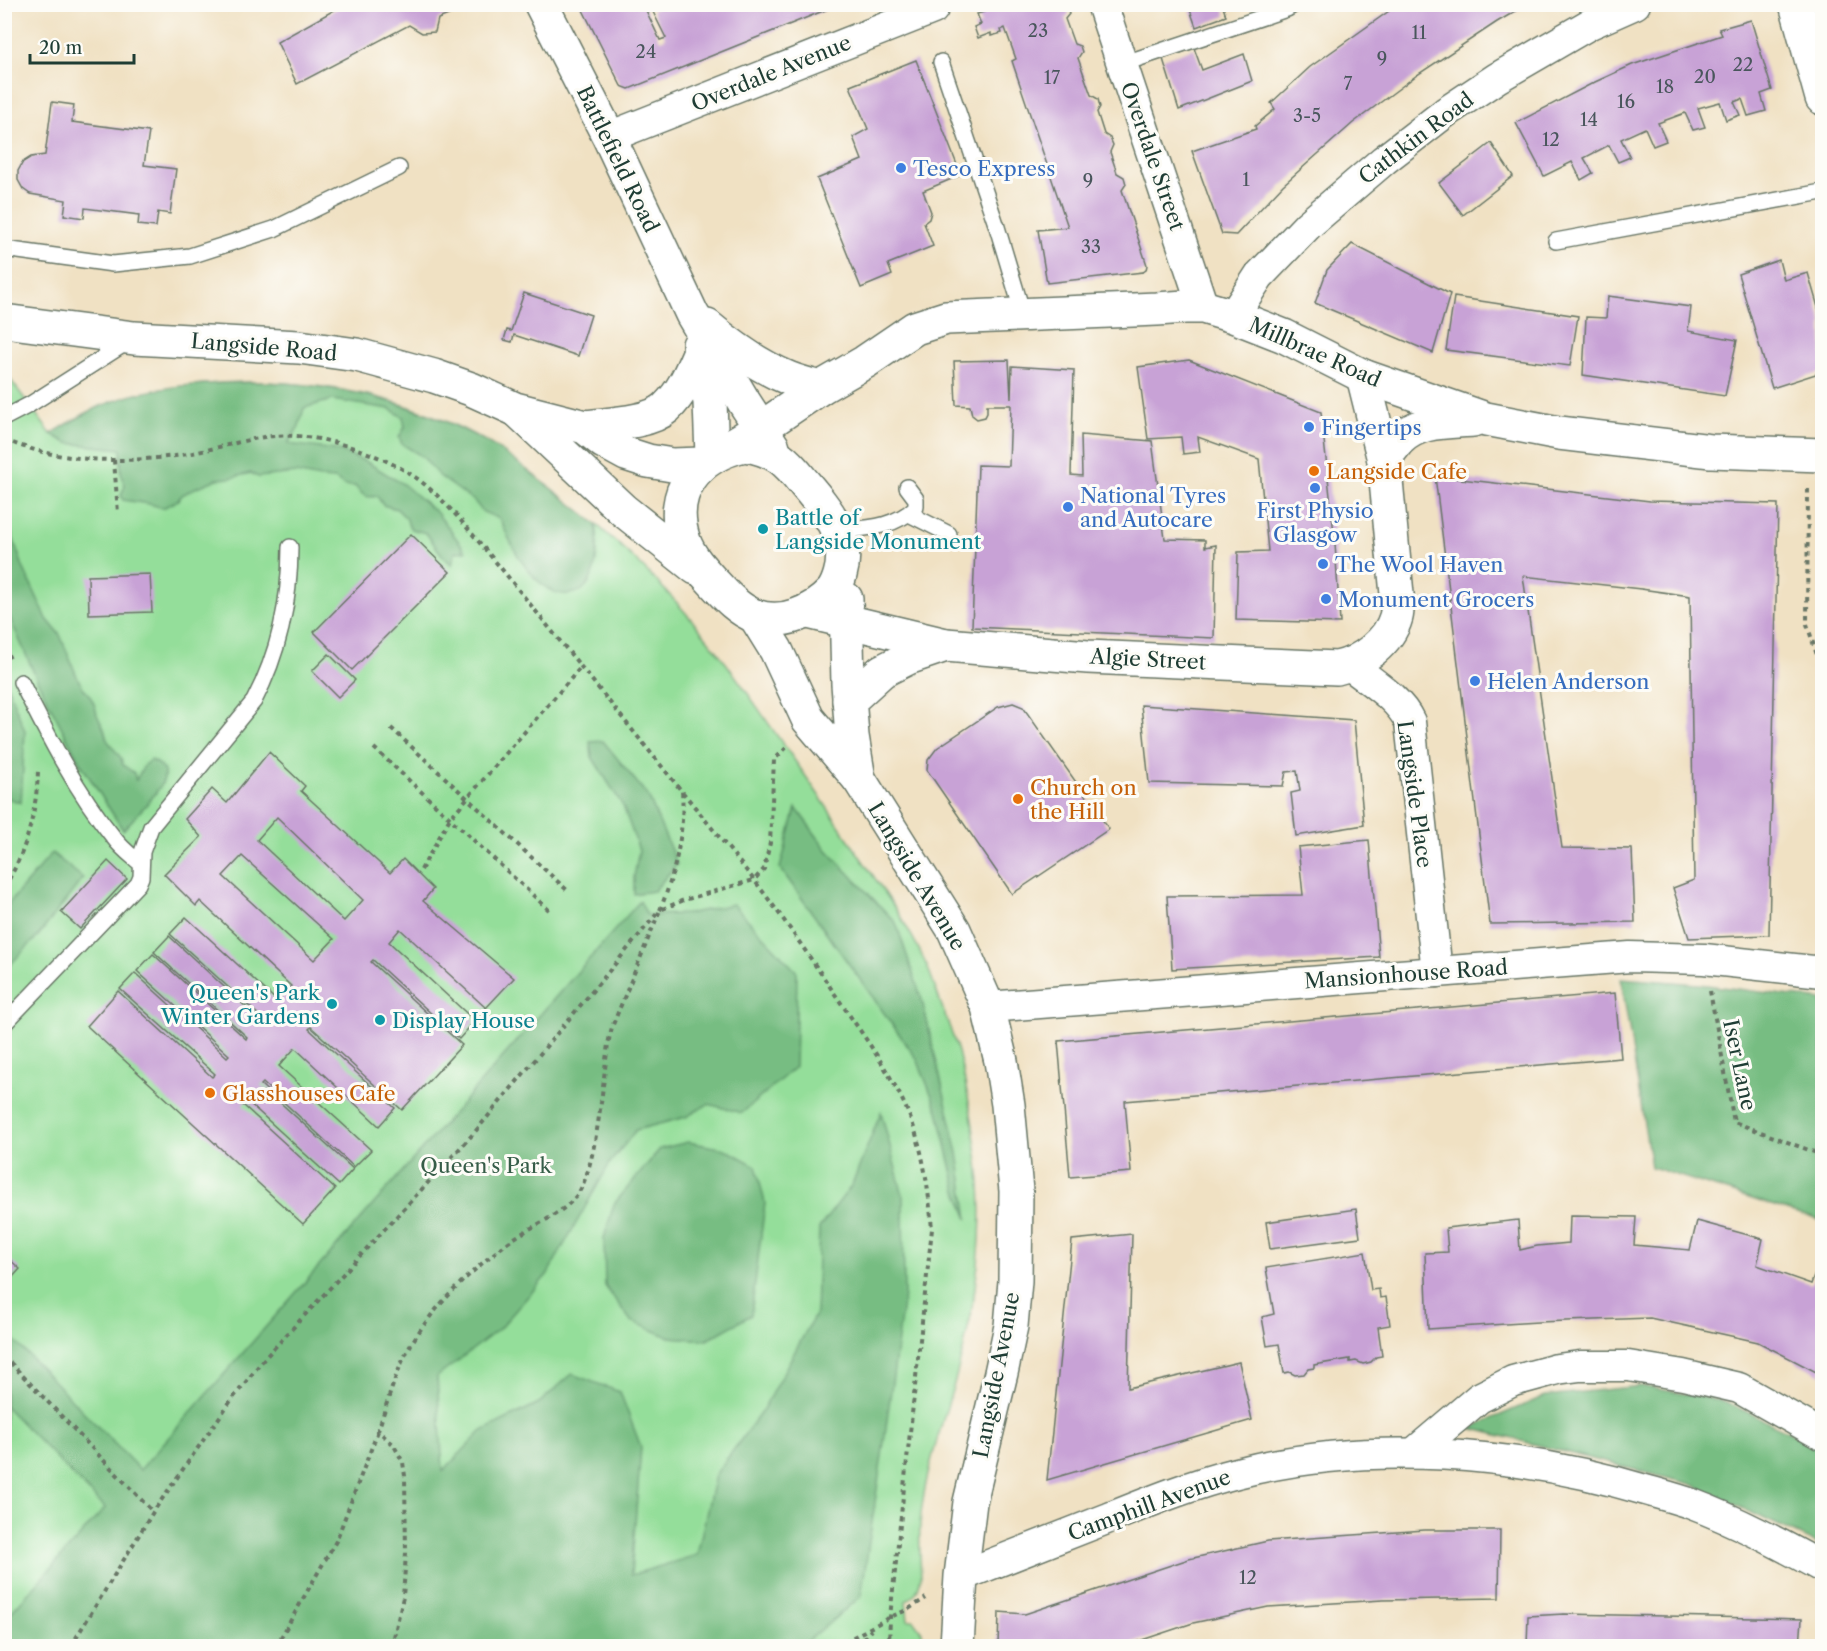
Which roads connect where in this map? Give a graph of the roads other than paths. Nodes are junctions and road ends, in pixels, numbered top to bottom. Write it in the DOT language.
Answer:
graph roads {
  1 [pos="541,4"];
  2 [pos="1102,4"];
  3 [pos="1294,4"];
  4 [pos="1635,4"];
  5 [pos="1796,4"];
  6 [pos="933,9"];
  7 [pos="941,62"];
  8 [pos="1122,64"];
  9 [pos="1822,98"];
  10 [pos="609,138"];
  11 [pos="399,168"];
  12 [pos="1822,192"];
  13 [pos="1556,241"];
  14 [pos="4,249"];
  15 [pos="1218,311"];
  16 [pos="692,314"];
  17 [pos="1023,314"];
  18 [pos="4,321"];
  19 [pos="134,338"];
  20 [pos="700,351"];
  21 [pos="1363,376"];
  22 [pos="820,388"];
  23 [pos="515,409"];
  24 [pos="4,418"];
  25 [pos="1486,419"];
  26 [pos="585,427"];
  27 [pos="761,428"];
  28 [pos="1815,455"];
  29 [pos="712,458"];
  30 [pos="780,458"];
  31 [pos="1384,460"];
  32 [pos="907,487"];
  33 [pos="909,514"];
  34 [pos="838,531"];
  35 [pos="949,534"];
  36 [pos="290,547"];
  37 [pos="843,564"];
  38 [pos="707,576"];
  39 [pos="808,612"];
  40 [pos="755,616"];
  41 [pos="848,621"];
  42 [pos="946,645"];
  43 [pos="1350,665"];
  44 [pos="21,682"];
  45 [pos="849,701"];
  46 [pos="859,779"];
  47 [pos="141,864"];
  48 [pos="1437,972"];
  49 [pos="1822,972"];
  50 [pos="988,1007"];
  51 [pos="4,1024"];
  52 [pos="1822,1435"];
  53 [pos="1414,1453"];
  54 [pos="1822,1567"];
  55 [pos="961,1576"];
  56 [pos="957,1647"];
  1 -- 10 [label="street, Battlefield Road"];
  2 -- 8 [label="street, Overdale Street"];
  3 -- 8 [label="lane"];
  4 -- 15 [label="street, Cathkin Road"];
  5 -- 9 [label="street"];
  6 -- 10 [label="street, Overdale Avenue"];
  7 -- 17 [label="lane"];
  8 -- 15 [label="street, Overdale Street"];
  10 -- 16 [label="street, Battlefield Road"];
  11 -- 14 [label="lane"];
  12 -- 13 [label="lane"];
  15 -- 17 [label="street, Millbrae Road"];
  15 -- 21 [label="street, Millbrae Road"];
  16 -- 20 [label="street, Battlefield Road"];
  16 -- 22 [label="street"];
  16 -- 27 [label="street, Battlefield Road"];
  17 -- 22 [label="street, Millbrae Road"];
  18 -- 19 [label="street, Langside Road"];
  19 -- 23 [label="street, Langside Road"];
  19 -- 24 [label="lane"];
  20 -- 26 [label="street"];
  20 -- 29 [label="street, Battlefield Road"];
  21 -- 25 [label="street, Millbrae Road"];
  21 -- 31 [label="street"];
  22 -- 27 [label="street, Millbrae Road"];
  23 -- 26 [label="street, Langside Road"];
  23 -- 38 [label="street, Langside Road"];
  25 -- 28 [label="street, Millbrae Road"];
  25 -- 31 [label="street"];
  26 -- 29 [label="street, Langside Road"];
  27 -- 29 [label="street, Millbrae Road"];
  27 -- 30 [label="street, Battlefield Road"];
  29 -- 30 [label="street"];
  29 -- 38 [label="street"];
  30 -- 34 [label="street"];
  31 -- 43 [label="street"];
  32 -- 33 [label="lane"];
  33 -- 34 [label="lane"];
  33 -- 35 [label="lane"];
  34 -- 37 [label="street"];
  36 -- 47 [label="lane"];
  37 -- 39 [label="street"];
  37 -- 41 [label="street, Langside Avenue"];
  38 -- 40 [label="street"];
  39 -- 40 [label="street"];
  39 -- 41 [label="street, Algie Street"];
  40 -- 46 [label="street, Langside Avenue"];
  41 -- 42 [label="street, Algie Street"];
  41 -- 45 [label="street, Langside Avenue"];
  42 -- 43 [label="street, Algie Street"];
  42 -- 45 [label="street, Algie Street"];
  43 -- 48 [label="street, Langside Place"];
  44 -- 47 [label="lane"];
  45 -- 46 [label="street, Langside Avenue"];
  46 -- 50 [label="street, Langside Avenue"];
  47 -- 51 [label="lane"];
  48 -- 49 [label="street, Mansionhouse Road"];
  48 -- 50 [label="street, Mansionhouse Road"];
  50 -- 55 [label="street, Langside Avenue"];
  52 -- 53 [label="street"];
  53 -- 54 [label="street, Camphill Avenue"];
  53 -- 55 [label="street, Camphill Avenue"];
  55 -- 56 [label="street, Langside Avenue"];
}
